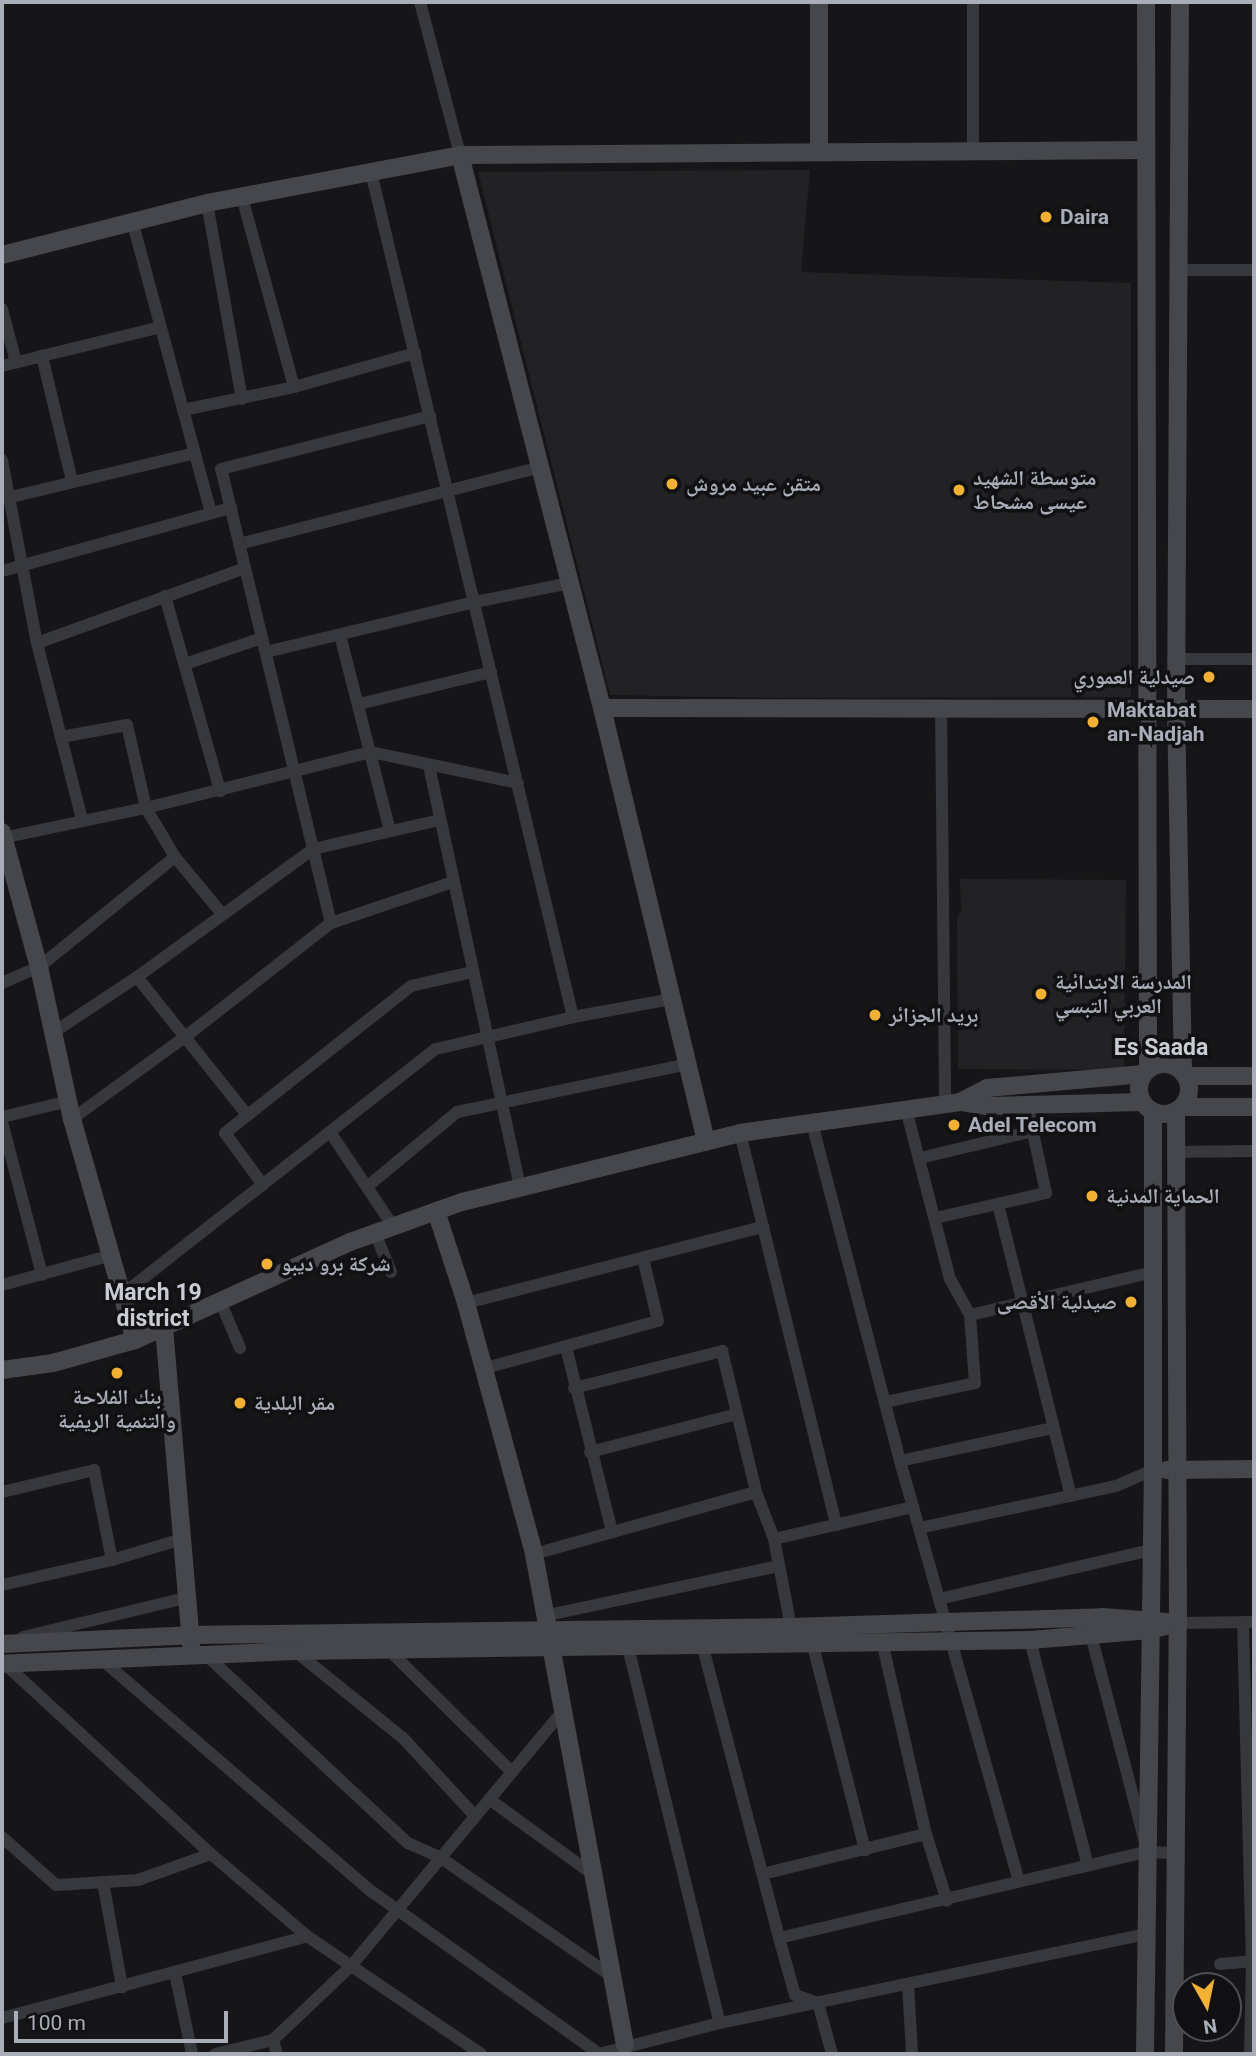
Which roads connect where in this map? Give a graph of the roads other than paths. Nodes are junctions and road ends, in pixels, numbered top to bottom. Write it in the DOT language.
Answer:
graph roads {
  1 [pos="420,2"];
  2 [pos="819,2"];
  3 [pos="973,2"];
  4 [pos="1146,2"];
  5 [pos="1180,2"];
  6 [pos="1146,150"];
  7 [pos="973,151"];
  8 [pos="819,152"];
  9 [pos="460,155"];
  10 [pos="371,172"];
  11 [pos="242,197"];
  12 [pos="207,204"];
  13 [pos="133,224"];
  14 [pos="2,255"];
  15 [pos="1178,270"];
  16 [pos="1254,270"];
  17 [pos="2,309"];
  18 [pos="161,327"];
  19 [pos="415,353"];
  20 [pos="42,356"];
  21 [pos="16,362"];
  22 [pos="2,366"];
  23 [pos="294,387"];
  24 [pos="242,399"];
  25 [pos="183,410"];
  26 [pos="430,416"];
  27 [pos="195,453"];
  28 [pos="2,460"];
  29 [pos="540,467"];
  30 [pos="72,481"];
  31 [pos="447,489"];
  32 [pos="11,497"];
  33 [pos="231,508"];
  34 [pos="211,513"];
  35 [pos="239,544"];
  36 [pos="23,567"];
  37 [pos="245,568"];
  38 [pos="2,571"];
  39 [pos="570,583"];
  40 [pos="166,596"];
  41 [pos="475,602"];
  42 [pos="340,635"];
  43 [pos="262,638"];
  44 [pos="37,643"];
  45 [pos="266,652"];
  46 [pos="1176,659"];
  47 [pos="1254,659"];
  48 [pos="185,664"];
  49 [pos="491,672"];
  50 [pos="359,704"];
  51 [pos="602,708"];
  52 [pos="941,708"];
  53 [pos="1146,708"];
  54 [pos="1176,708"];
  55 [pos="1254,709"];
  56 [pos="61,737"];
  57 [pos="370,752"];
  58 [pos="429,766"];
  59 [pos="294,770"];
  60 [pos="518,783"];
  61 [pos="220,791"];
  62 [pos="146,808"];
  63 [pos="82,819"];
  64 [pos="440,820"];
  65 [pos="390,831"];
  66 [pos="2,836"];
  67 [pos="313,849"];
  68 [pos="175,857"];
  69 [pos="453,882"];
  70 [pos="223,915"];
  71 [pos="331,923"];
  72 [pos="40,967"];
  73 [pos="472,972"];
  74 [pos="137,977"];
  75 [pos="2,983"];
  76 [pos="672,999"];
  77 [pos="573,1017"];
  78 [pos="54,1032"];
  79 [pos="185,1037"];
  80 [pos="486,1037"];
  81 [pos="688,1064"];
  82 [pos="1146,1072"];
  83 [pos="1184,1074"];
  84 [pos="1254,1076"];
  85 [pos="69,1101"];
  86 [pos="953,1102"];
  87 [pos="1027,1104"];
  88 [pos="500,1105"];
  89 [pos="1147,1107"];
  90 [pos="1254,1107"];
  91 [pos="906,1109"];
  92 [pos="1179,1110"];
  93 [pos="247,1115"];
  94 [pos="72,1119"];
  95 [pos="2,1120"];
  96 [pos="811,1123"];
  97 [pos="1033,1131"];
  98 [pos="330,1132"];
  99 [pos="740,1133"];
  100 [pos="706,1142"];
  101 [pos="1254,1151"];
  102 [pos="1176,1152"];
  103 [pos="920,1158"];
  104 [pos="263,1185"];
  105 [pos="368,1186"];
  106 [pos="520,1187"];
  107 [pos="998,1204"];
  108 [pos="436,1211"];
  109 [pos="935,1218"];
  110 [pos="393,1226"];
  111 [pos="763,1227"];
  112 [pos="374,1233"];
  113 [pos="112,1255"];
  114 [pos="643,1258"];
  115 [pos="391,1272"];
  116 [pos="1153,1272"];
  117 [pos="42,1275"];
  118 [pos="2,1284"];
  119 [pos="123,1294"];
  120 [pos="220,1301"];
  121 [pos="466,1303"];
  122 [pos="1024,1303"];
  123 [pos="970,1315"];
  124 [pos="164,1328"];
  125 [pos="135,1340"];
  126 [pos="566,1347"];
  127 [pos="240,1348"];
  128 [pos="482,1369"];
  129 [pos="2,1370"];
  130 [pos="574,1388"];
  131 [pos="885,1402"];
  132 [pos="737,1414"];
  133 [pos="1053,1428"];
  134 [pos="590,1452"];
  135 [pos="900,1461"];
  136 [pos="1254,1469"];
  137 [pos="1153,1470"];
  138 [pos="1178,1470"];
  139 [pos="2,1492"];
  140 [pos="756,1492"];
  141 [pos="1071,1496"];
  142 [pos="913,1507"];
  143 [pos="836,1525"];
  144 [pos="919,1528"];
  145 [pos="612,1532"];
  146 [pos="182,1539"];
  147 [pos="774,1539"];
  148 [pos="1151,1550"];
  149 [pos="534,1554"];
  150 [pos="112,1560"];
  151 [pos="779,1566"];
  152 [pos="2,1586"];
  153 [pos="186,1598"];
  154 [pos="939,1599"];
  155 [pos="946,1622"];
  156 [pos="1249,1622"];
  157 [pos="549,1623"];
  158 [pos="1178,1623"];
  159 [pos="1150,1625"];
  160 [pos="790,1627"];
  161 [pos="1091,1635"];
  162 [pos="190,1636"];
  163 [pos="1030,1640"];
  164 [pos="882,1641"];
  165 [pos="812,1642"];
  166 [pos="952,1642"];
  167 [pos="2,1643"];
  168 [pos="702,1644"];
  169 [pos="628,1647"];
  170 [pos="554,1649"];
  171 [pos="388,1650"];
  172 [pos="295,1651"];
  173 [pos="198,1654"];
  174 [pos="101,1659"];
  175 [pos="3,1665"];
  176 [pos="565,1708"];
  177 [pos="512,1772"];
  178 [pos="489,1800"];
  179 [pos="475,1816"];
  180 [pos="926,1833"];
  181 [pos="2,1837"];
  182 [pos="865,1850"];
  183 [pos="1147,1852"];
  184 [pos="1176,1853"];
  185 [pos="211,1854"];
  186 [pos="441,1857"];
  187 [pos="1088,1866"];
  188 [pos="763,1874"];
  189 [pos="595,1876"];
  190 [pos="103,1882"];
  191 [pos="1019,1882"];
  192 [pos="947,1901"];
  193 [pos="398,1909"];
  194 [pos="1146,1934"];
  195 [pos="307,1936"];
  196 [pos="779,1938"];
  197 [pos="1253,1961"];
  198 [pos="1220,1964"];
  199 [pos="351,1966"];
  200 [pos="174,1973"];
  201 [pos="613,1978"];
  202 [pos="908,1984"];
  203 [pos="122,1987"];
  204 [pos="818,2003"];
  205 [pos="2,2018"];
  206 [pos="720,2023"];
  207 [pos="273,2040"];
  208 [pos="625,2045"];
  209 [pos="192,2054"];
  210 [pos="215,2054"];
  211 [pos="276,2054"];
  212 [pos="481,2054"];
  213 [pos="596,2054"];
  214 [pos="832,2054"];
  215 [pos="912,2054"];
  216 [pos="1145,2054"];
  217 [pos="1174,2054"];
  218 [pos="1250,2054"];
  1 -- 9 [label="street"];
  2 -- 8 [label="street"];
  3 -- 7 [label="street"];
  4 -- 6 [label="street"];
  5 -- 15 [label="street"];
  6 -- 7 [label="street"];
  6 -- 53 [label="street"];
  7 -- 8 [label="street"];
  8 -- 9 [label="street"];
  9 -- 10 [label="street"];
  9 -- 29 [label="street"];
  10 -- 11 [label="street"];
  10 -- 19 [label="street"];
  11 -- 12 [label="street"];
  11 -- 23 [label="street"];
  12 -- 13 [label="street"];
  12 -- 24 [label="street"];
  13 -- 14 [label="street"];
  13 -- 18 [label="street"];
  15 -- 16 [label="street"];
  15 -- 46 [label="street"];
  17 -- 21 [label="street"];
  18 -- 20 [label="street"];
  18 -- 25 [label="street"];
  19 -- 23 [label="street"];
  19 -- 26 [label="street"];
  20 -- 21 [label="street"];
  20 -- 30 [label="street"];
  21 -- 22 [label="street"];
  23 -- 24 [label="street"];
  24 -- 25 [label="street"];
  25 -- 27 [label="street"];
  26 -- 31 [label="street"];
  26 -- 33 [label="street"];
  27 -- 30 [label="street"];
  27 -- 34 [label="street"];
  28 -- 32 [label="street"];
  29 -- 31 [label="street"];
  29 -- 39 [label="street"];
  30 -- 32 [label="street"];
  31 -- 35 [label="street"];
  31 -- 41 [label="street"];
  32 -- 36 [label="street"];
  33 -- 34 [label="street"];
  33 -- 35 [label="street"];
  34 -- 36 [label="street"];
  35 -- 37 [label="street"];
  36 -- 38 [label="street"];
  36 -- 44 [label="street"];
  37 -- 40 [label="street"];
  37 -- 43 [label="street"];
  39 -- 41 [label="street"];
  39 -- 51 [label="street"];
  40 -- 44 [label="street"];
  40 -- 48 [label="street"];
  41 -- 42 [label="street"];
  41 -- 49 [label="street"];
  42 -- 45 [label="street"];
  42 -- 50 [label="street"];
  43 -- 45 [label="street"];
  43 -- 48 [label="street"];
  44 -- 56 [label="street"];
  45 -- 59 [label="street"];
  46 -- 47 [label="street"];
  46 -- 54 [label="street"];
  48 -- 61 [label="street"];
  49 -- 50 [label="street"];
  49 -- 60 [label="street"];
  50 -- 57 [label="street"];
  51 -- 52 [label="street"];
  51 -- 76 [label="street"];
  52 -- 53 [label="street"];
  52 -- 86 [label="street"];
  53 -- 54 [label="street"];
  53 -- 82 [label="street"];
  54 -- 55 [label="street"];
  54 -- 83 [label="street"];
  56 -- 62 [label="street"];
  56 -- 63 [label="street"];
  57 -- 58 [label="street"];
  57 -- 59 [label="street"];
  57 -- 65 [label="street"];
  58 -- 60 [label="street"];
  58 -- 64 [label="street"];
  59 -- 61 [label="street"];
  59 -- 67 [label="street"];
  60 -- 77 [label="street"];
  61 -- 62 [label="street"];
  62 -- 63 [label="street"];
  62 -- 68 [label="street"];
  63 -- 66 [label="street"];
  64 -- 65 [label="street"];
  64 -- 69 [label="street"];
  65 -- 67 [label="street"];
  66 -- 72 [label="street"];
  67 -- 70 [label="street"];
  67 -- 71 [label="street"];
  68 -- 70 [label="street"];
  68 -- 72 [label="street"];
  69 -- 71 [label="street"];
  69 -- 73 [label="street"];
  70 -- 74 [label="street"];
  71 -- 79 [label="street"];
  72 -- 75 [label="street"];
  72 -- 78 [label="street"];
  73 -- 80 [label="street"];
  73 -- 93 [label="street"];
  74 -- 78 [label="street"];
  74 -- 79 [label="street"];
  76 -- 77 [label="street"];
  76 -- 81 [label="street"];
  77 -- 80 [label="street"];
  78 -- 85 [label="street"];
  79 -- 93 [label="street"];
  79 -- 94 [label="street"];
  80 -- 88 [label="street"];
  80 -- 98 [label="street"];
  81 -- 88 [label="street"];
  81 -- 100 [label="street"];
  82 -- 83 [label="street"];
  82 -- 86 [label="street"];
  82 -- 89 [label="street"];
  83 -- 84 [label="street"];
  83 -- 92 [label="street"];
  85 -- 94 [label="street"];
  85 -- 95 [label="street"];
  86 -- 87 [label="street"];
  86 -- 91 [label="street"];
  87 -- 89 [label="street"];
  87 -- 97 [label="street"];
  88 -- 105 [label="street"];
  88 -- 106 [label="street"];
  89 -- 92 [label="street"];
  89 -- 116 [label="street"];
  90 -- 92 [label="street"];
  91 -- 96 [label="street"];
  91 -- 103 [label="street"];
  92 -- 102 [label="street"];
  93 -- 104 [label="street"];
  94 -- 113 [label="street"];
  95 -- 117 [label="street"];
  96 -- 99 [label="street"];
  96 -- 131 [label="street"];
  97 -- 103 [label="street"];
  97 -- 107 [label="street"];
  98 -- 104 [label="street"];
  98 -- 105 [label="street"];
  99 -- 100 [label="street"];
  99 -- 111 [label="street"];
  100 -- 106 [label="street"];
  101 -- 102 [label="street"];
  102 -- 138 [label="street"];
  103 -- 109 [label="street"];
  104 -- 119 [label="street"];
  105 -- 110 [label="street"];
  106 -- 108 [label="street"];
  107 -- 109 [label="street"];
  107 -- 122 [label="street"];
  108 -- 110 [label="street"];
  108 -- 121 [label="street"];
  109 -- 123 [label="street"];
  110 -- 112 [label="street"];
  111 -- 114 [label="street"];
  111 -- 143 [label="street"];
  112 -- 115 [label="street"];
  112 -- 120 [label="street"];
  113 -- 117 [label="street"];
  113 -- 119 [label="street"];
  114 -- 121 [label="street"];
  114 -- 126 [label="street"];
  116 -- 122 [label="street"];
  116 -- 137 [label="street"];
  117 -- 118 [label="street"];
  119 -- 125 [label="street"];
  120 -- 124 [label="street"];
  120 -- 127 [label="street"];
  121 -- 128 [label="street"];
  122 -- 123 [label="street"];
  122 -- 133 [label="street"];
  123 -- 131 [label="street"];
  124 -- 125 [label="street"];
  124 -- 146 [label="street"];
  125 -- 129 [label="street"];
  126 -- 128 [label="street"];
  126 -- 130 [label="street"];
  128 -- 149 [label="street"];
  130 -- 132 [label="street"];
  130 -- 134 [label="street"];
  131 -- 135 [label="street"];
  132 -- 134 [label="street"];
  132 -- 140 [label="street"];
  133 -- 135 [label="street"];
  133 -- 141 [label="street"];
  134 -- 145 [label="street"];
  135 -- 142 [label="street"];
  136 -- 138 [label="street"];
  137 -- 138 [label="street"];
  137 -- 141 [label="street"];
  137 -- 148 [label="street"];
  138 -- 158 [label="street"];
  139 -- 150 [label="street"];
  140 -- 145 [label="street"];
  140 -- 147 [label="street"];
  141 -- 144 [label="street"];
  142 -- 143 [label="street"];
  142 -- 144 [label="street"];
  143 -- 147 [label="street"];
  144 -- 154 [label="street"];
  145 -- 149 [label="street"];
  146 -- 150 [label="street"];
  146 -- 153 [label="street"];
  147 -- 151 [label="street"];
  148 -- 154 [label="street"];
  148 -- 159 [label="street"];
  149 -- 157 [label="street"];
  150 -- 152 [label="street"];
  151 -- 157 [label="street"];
  151 -- 160 [label="street"];
  153 -- 162 [label="street"];
  153 -- 167 [label="street"];
  154 -- 155 [label="street"];
  155 -- 159 [label="street"];
  155 -- 160 [label="street"];
  155 -- 166 [label="street"];
  156 -- 158 [label="street"];
  156 -- 197 [label="street"];
  157 -- 160 [label="street"];
  157 -- 162 [label="street"];
  157 -- 170 [label="street"];
  158 -- 159 [label="street"];
  158 -- 184 [label="street"];
  159 -- 161 [label="street"];
  159 -- 183 [label="street"];
  161 -- 163 [label="street"];
  161 -- 183 [label="street"];
  162 -- 167 [label="street"];
  162 -- 173 [label="street"];
  163 -- 166 [label="street"];
  163 -- 187 [label="street"];
  164 -- 165 [label="street"];
  164 -- 166 [label="street"];
  164 -- 180 [label="street"];
  165 -- 168 [label="street"];
  165 -- 182 [label="street"];
  166 -- 191 [label="street"];
  168 -- 169 [label="street"];
  168 -- 188 [label="street"];
  169 -- 170 [label="street"];
  169 -- 206 [label="street"];
  170 -- 171 [label="street"];
  170 -- 176 [label="street"];
  171 -- 172 [label="street"];
  171 -- 177 [label="street"];
  172 -- 173 [label="street"];
  172 -- 179 [label="street"];
  173 -- 174 [label="street"];
  173 -- 186 [label="street"];
  174 -- 175 [label="street"];
  174 -- 193 [label="street"];
  175 -- 185 [label="street"];
  176 -- 177 [label="street"];
  176 -- 189 [label="street"];
  177 -- 178 [label="street"];
  178 -- 179 [label="street"];
  178 -- 189 [label="street"];
  179 -- 186 [label="street"];
  180 -- 182 [label="street"];
  180 -- 192 [label="street"];
  181 -- 190 [label="street"];
  182 -- 188 [label="street"];
  183 -- 184 [label="street"];
  183 -- 187 [label="street"];
  183 -- 194 [label="street"];
  184 -- 217 [label="street"];
  185 -- 190 [label="street"];
  185 -- 195 [label="street"];
  186 -- 193 [label="street"];
  186 -- 201 [label="street"];
  187 -- 191 [label="street"];
  188 -- 196 [label="street"];
  189 -- 201 [label="street"];
  190 -- 203 [label="street"];
  191 -- 192 [label="street"];
  192 -- 196 [label="street"];
  193 -- 199 [label="street"];
  193 -- 213 [label="street"];
  194 -- 202 [label="street"];
  194 -- 216 [label="street"];
  195 -- 199 [label="street"];
  195 -- 200 [label="street"];
  196 -- 204 [label="street"];
  197 -- 198 [label="street"];
  197 -- 218 [label="street"];
  199 -- 207 [label="street"];
  199 -- 212 [label="street"];
  200 -- 203 [label="street"];
  200 -- 209 [label="street"];
  201 -- 208 [label="street"];
  202 -- 204 [label="street"];
  202 -- 215 [label="street"];
  203 -- 205 [label="street"];
  204 -- 206 [label="street"];
  204 -- 214 [label="street"];
  206 -- 208 [label="street"];
  207 -- 210 [label="street"];
  207 -- 211 [label="street"];
  208 -- 213 [label="street"];
}
